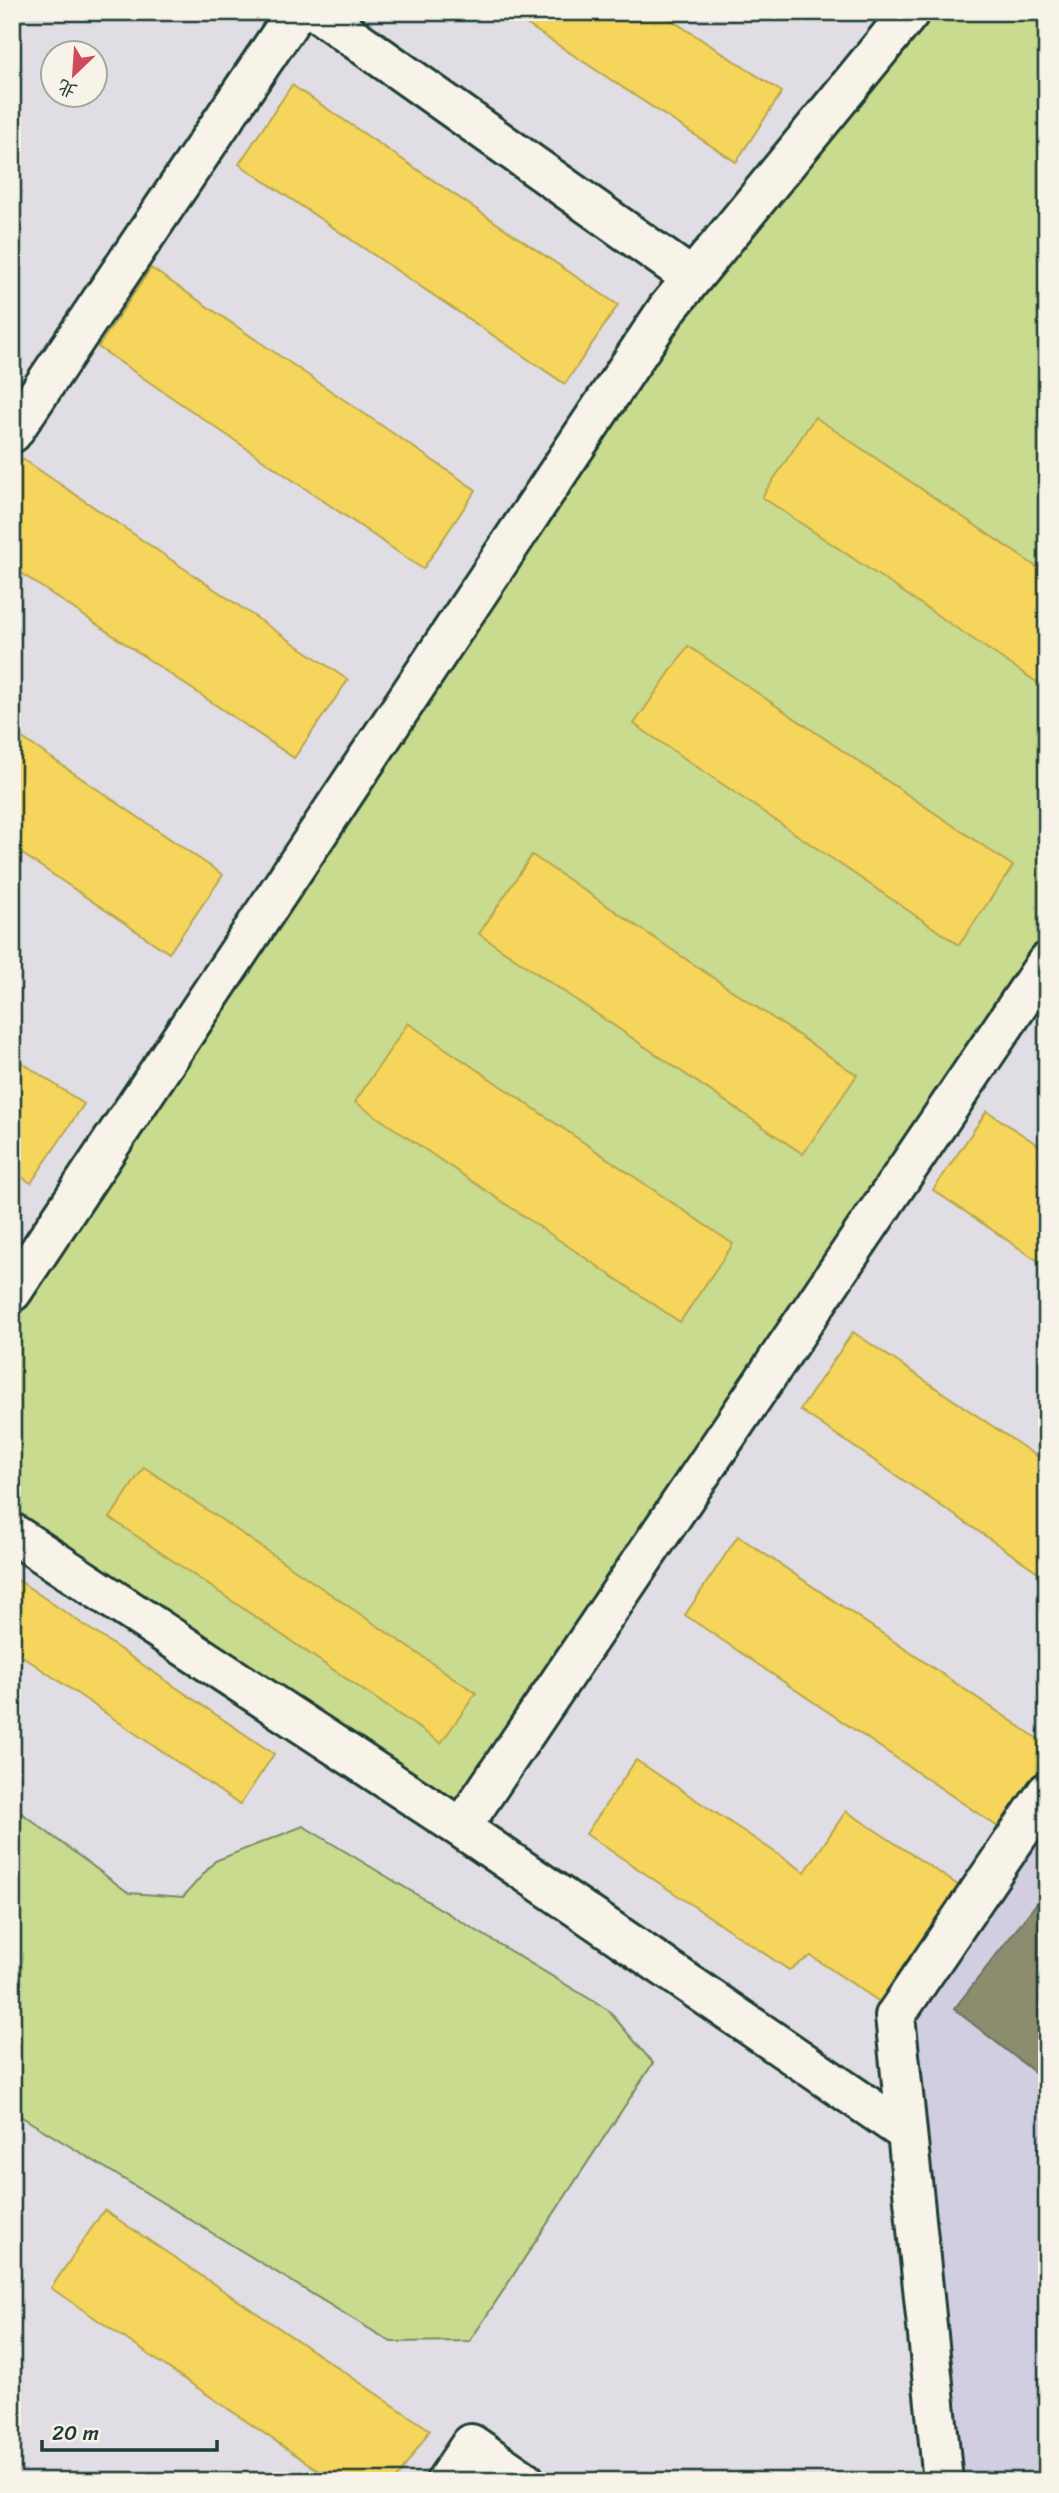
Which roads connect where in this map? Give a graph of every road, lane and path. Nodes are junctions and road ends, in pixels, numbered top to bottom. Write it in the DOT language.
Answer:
graph roads {
  1 [pos="296,12"];
  2 [pos="317,12"];
  3 [pos="910,12"];
  4 [pos="692,278"];
  5 [pos="12,433"];
  6 [pos="1047,962"];
  7 [pos="15,1282"];
  8 [pos="12,1533"];
  9 [pos="1047,1792"];
  10 [pos="461,1829"];
  11 [pos="907,2133"];
  12 [pos="446,2481"];
  13 [pos="525,2481"];
  14 [pos="943,2481"];
  1 -- 5 [label="lane"];
  2 -- 4 [label="lane"];
  3 -- 4 [label="lane"];
  4 -- 7 [label="lane"];
  6 -- 10 [label="lane"];
  8 -- 10 [label="lane"];
  9 -- 11 [label="lane"];
  10 -- 11 [label="lane"];
  11 -- 14 [label="lane"];
  12 -- 13 [label="lane"];
}
